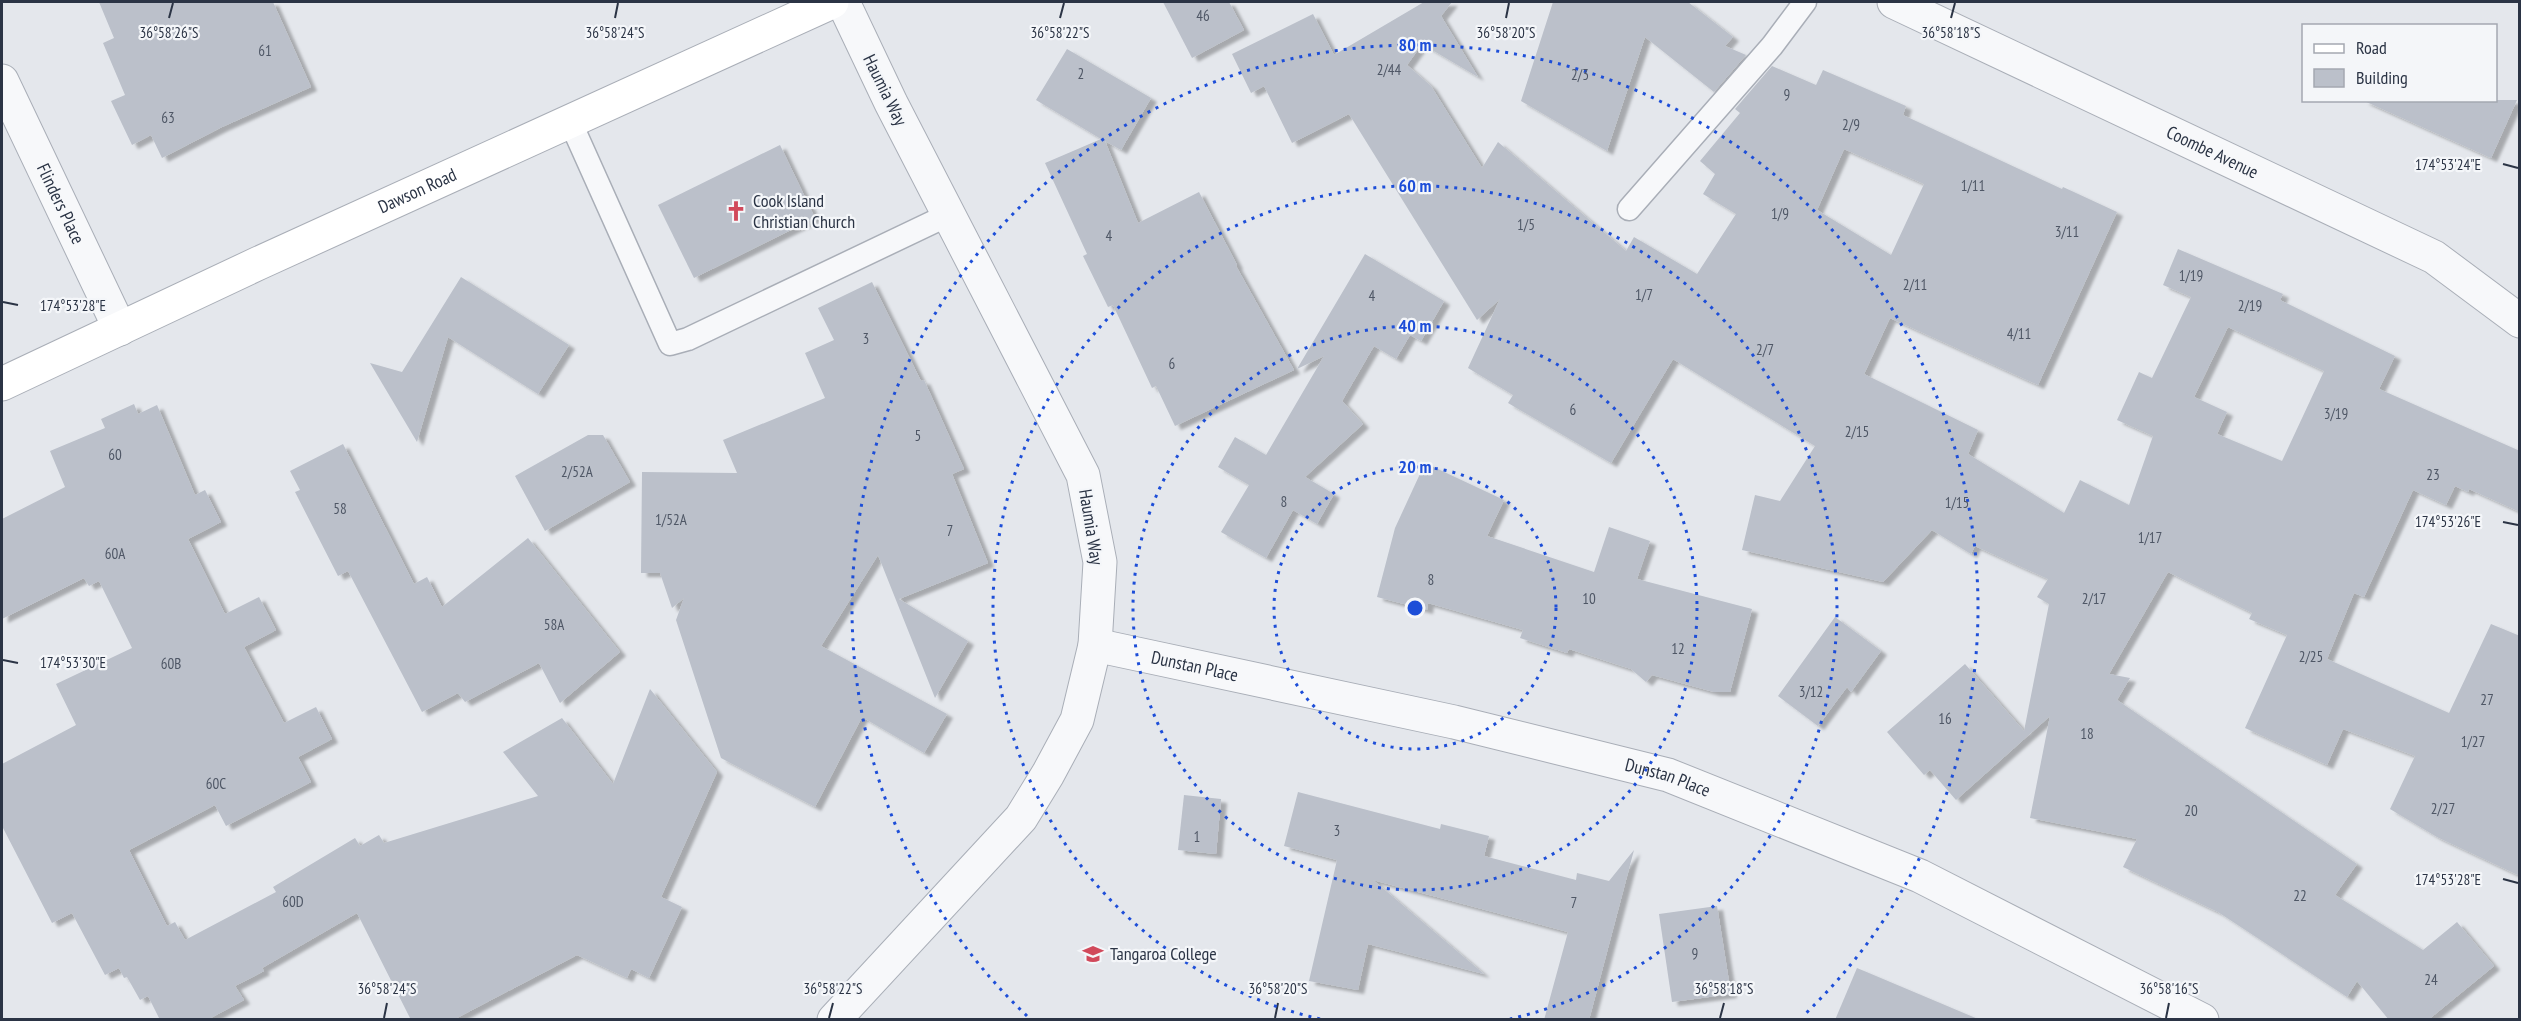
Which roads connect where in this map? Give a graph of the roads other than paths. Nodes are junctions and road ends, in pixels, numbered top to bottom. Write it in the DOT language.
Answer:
graph roads {
  1 [pos="832,2"];
  2 [pos="843,2"];
  3 [pos="1805,2"];
  4 [pos="1894,2"];
  5 [pos="2,81"];
  6 [pos="570,121"];
  7 [pos="1629,209"];
  8 [pos="948,215"];
  9 [pos="2520,321"];
  10 [pos="120,329"];
  11 [pos="2,384"];
  12 [pos="1095,645"];
  13 [pos="834,1020"];
  14 [pos="2202,1020"];
  1 -- 6 [label="main road, Dawson Road"];
  2 -- 8 [label="street, Haumia Way"];
  3 -- 7 [label="lane"];
  4 -- 9 [label="street, Coombe Avenue"];
  5 -- 10 [label="street, Flinders Place"];
  6 -- 8 [label="lane"];
  6 -- 10 [label="main road, Dawson Road"];
  8 -- 12 [label="street, Haumia Way"];
  10 -- 11 [label="main road, Dawson Road"];
  12 -- 13 [label="street, Haumia Way"];
  12 -- 14 [label="street, Dunstan Place"];
}
